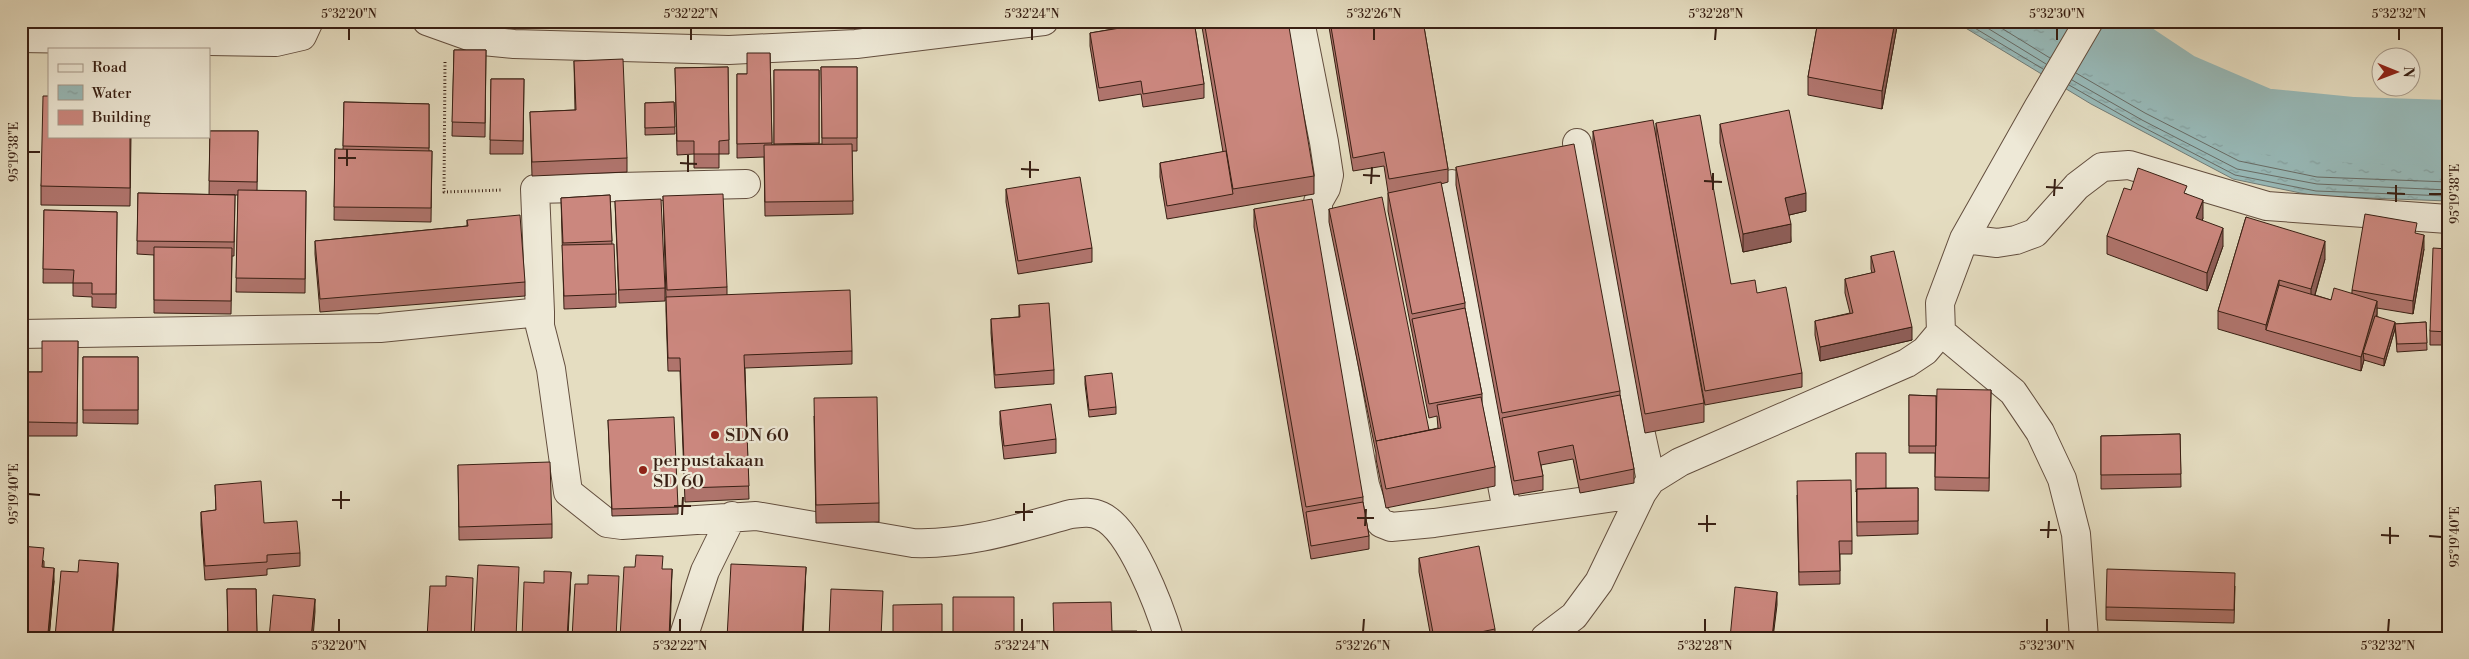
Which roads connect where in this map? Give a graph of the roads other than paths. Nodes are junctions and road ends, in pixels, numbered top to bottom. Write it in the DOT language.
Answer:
graph roads {
  1 [pos="309,21"];
  2 [pos="1044,21"];
  3 [pos="1300,21"];
  4 [pos="2090,21"];
  5 [pos="436,25"];
  6 [pos="21,38"];
  7 [pos="1577,143"];
  8 [pos="746,184"];
  9 [pos="1452,184"];
  10 [pos="2448,219"];
  11 [pos="1964,239"];
  12 [pos="540,312"];
  13 [pos="1941,332"];
  14 [pos="21,334"];
  15 [pos="1646,487"];
  16 [pos="1507,511"];
  17 [pos="732,516"];
  18 [pos="683,638"];
  19 [pos="1169,638"];
  20 [pos="1545,638"];
  21 [pos="2084,638"];
  1 -- 6 [label="street"];
  2 -- 5 [label="street"];
  3 -- 16 [label="street"];
  4 -- 11 [label="street"];
  7 -- 15 [label="street"];
  8 -- 12 [label="street"];
  9 -- 16 [label="street"];
  10 -- 11 [label="street"];
  11 -- 13 [label="street"];
  12 -- 14 [label="street"];
  12 -- 17 [label="street"];
  13 -- 15 [label="street"];
  13 -- 21 [label="street"];
  15 -- 16 [label="street"];
  15 -- 20 [label="street"];
  17 -- 18 [label="street"];
  17 -- 19 [label="street"];
}
